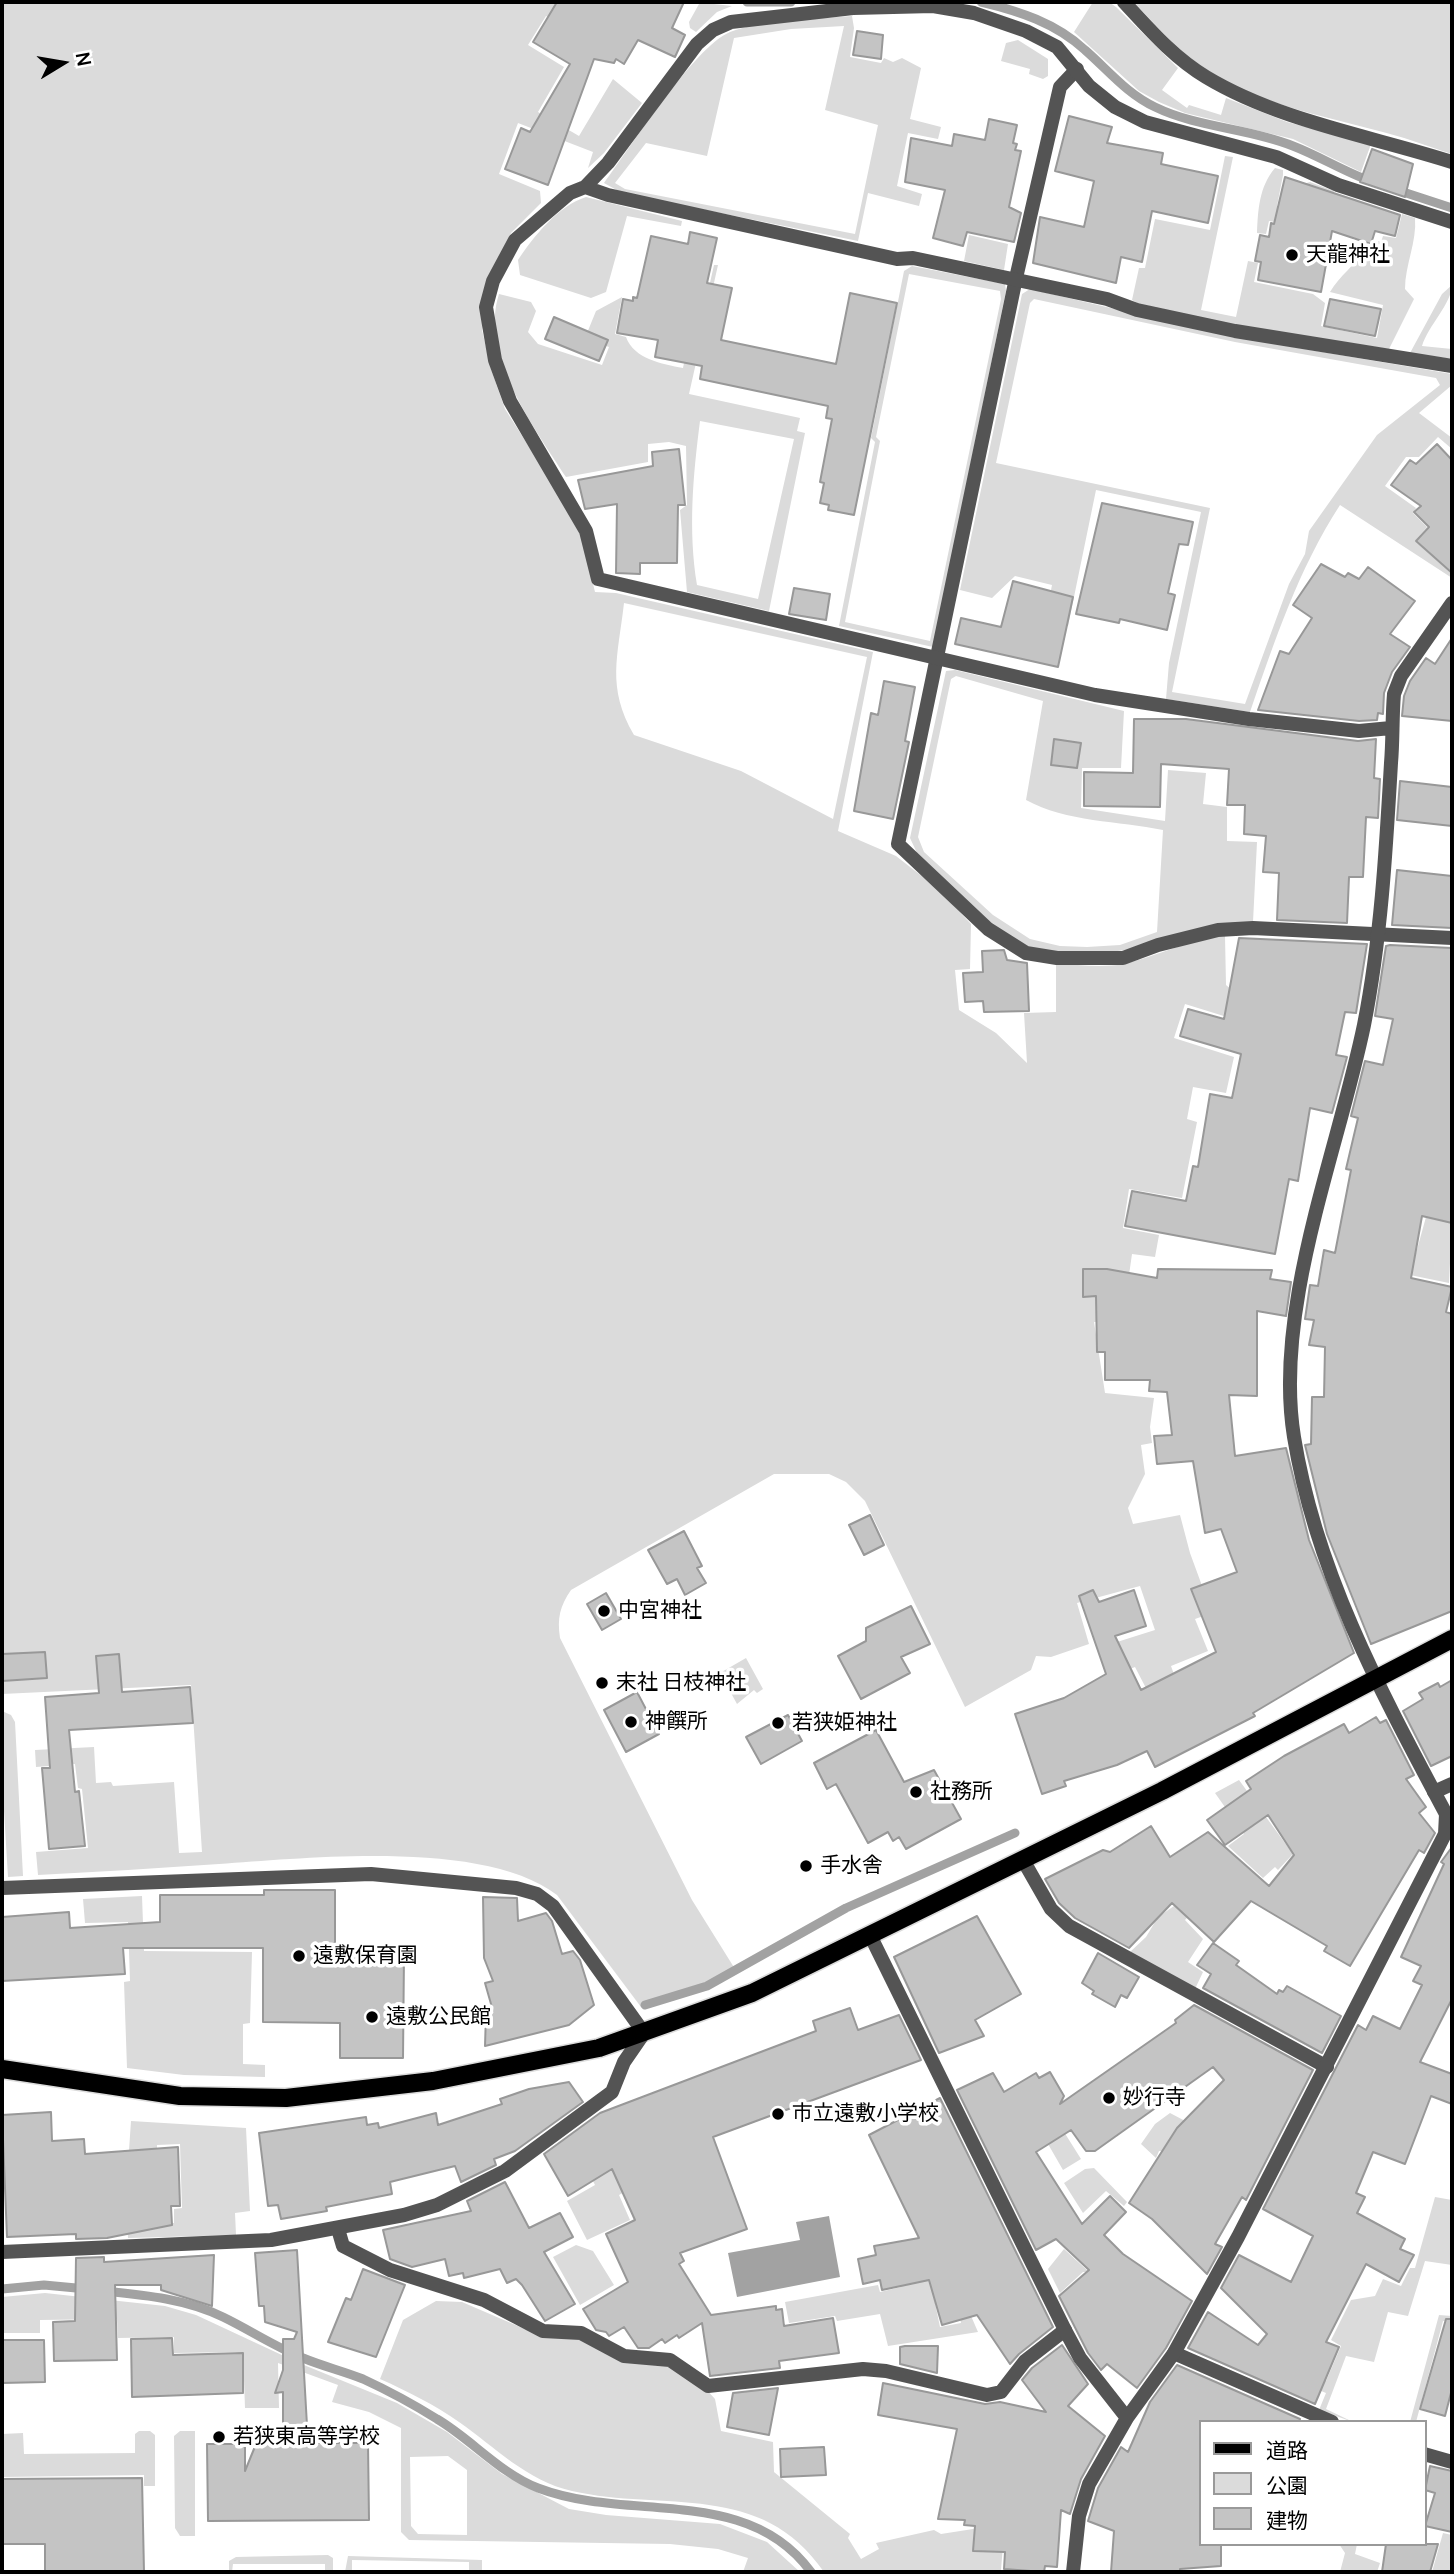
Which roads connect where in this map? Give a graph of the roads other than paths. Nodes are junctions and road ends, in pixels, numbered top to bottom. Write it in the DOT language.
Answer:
graph roads {
  1 [pos="1124,2"];
  2 [pos="954,5"];
  3 [pos="1077,69"];
  4 [pos="1452,162"];
  5 [pos="585,187"];
  6 [pos="1452,222"];
  7 [pos="1016,278"];
  8 [pos="1452,366"];
  9 [pos="1452,603"];
  10 [pos="938,656"];
  11 [pos="1391,728"];
  12 [pos="1378,935"];
  13 [pos="1452,938"];
  14 [pos="1452,1639"];
  15 [pos="1374,1679"];
  16 [pos="1452,1784"];
  17 [pos="1434,1792"];
  18 [pos="1023,1860"];
  19 [pos="2,1888"];
  20 [pos="870,1935"];
  21 [pos="644,2033"];
  22 [pos="1327,2067"];
  23 [pos="2,2069"];
  24 [pos="338,2229"];
  25 [pos="2,2252"];
  26 [pos="1065,2330"];
  27 [pos="1174,2353"];
  28 [pos="1127,2418"];
  29 [pos="1327,2420"];
  30 [pos="1426,2455"];
  31 [pos="1452,2462"];
  32 [pos="1073,2572"];
  1 -- 4 [label="street"];
  2 -- 3 [label="street"];
  2 -- 5 [label="street"];
  3 -- 6 [label="street"];
  3 -- 7 [label="street"];
  5 -- 7 [label="street"];
  5 -- 10 [label="street"];
  7 -- 8 [label="street"];
  7 -- 10 [label="street"];
  9 -- 11 [label="street"];
  10 -- 11 [label="street"];
  10 -- 12 [label="street"];
  11 -- 12 [label="street"];
  12 -- 13 [label="street"];
  12 -- 15 [label="street"];
  14 -- 15 [label="main road"];
  15 -- 17 [label="street"];
  15 -- 18 [label="main road"];
  16 -- 17 [label="street"];
  17 -- 22 [label="street"];
  18 -- 20 [label="main road"];
  18 -- 22 [label="street"];
  19 -- 21 [label="street"];
  20 -- 21 [label="main road"];
  20 -- 26 [label="street"];
  21 -- 23 [label="main road"];
  21 -- 24 [label="street"];
  22 -- 27 [label="street"];
  24 -- 25 [label="street"];
  24 -- 26 [label="street"];
  26 -- 28 [label="street"];
  27 -- 28 [label="street"];
  27 -- 29 [label="street"];
  28 -- 32 [label="street"];
  30 -- 31 [label="street"];
}
